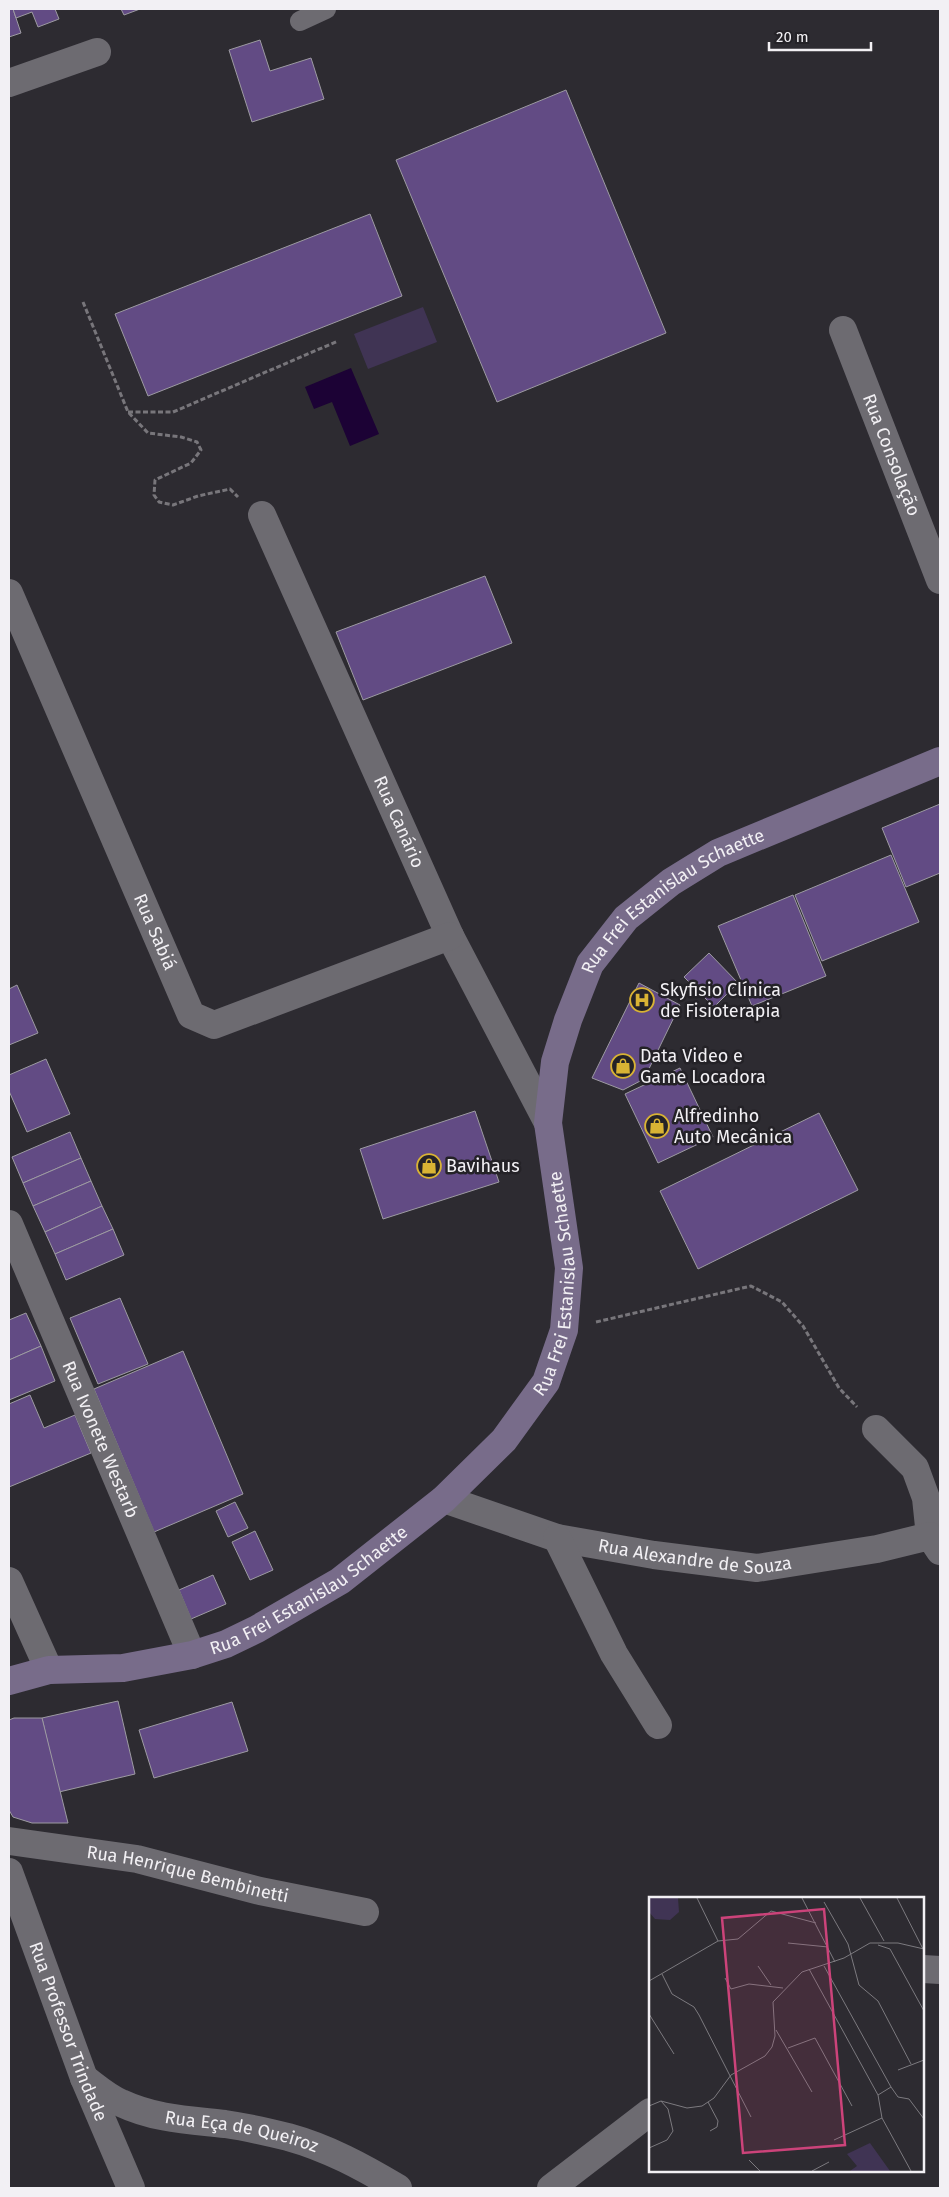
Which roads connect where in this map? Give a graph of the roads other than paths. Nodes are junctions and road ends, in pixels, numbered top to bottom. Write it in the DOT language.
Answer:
graph roads {
  1 [pos="326,9"];
  2 [pos="300,21"];
  3 [pos="97,52"];
  4 [pos="9,83"];
  5 [pos="844,330"];
  6 [pos="262,516"];
  7 [pos="940,580"];
  8 [pos="9,593"];
  9 [pos="940,761"];
  10 [pos="450,936"];
  11 [pos="548,1123"];
  12 [pos="9,1224"];
  13 [pos="876,1429"];
  14 [pos="444,1500"];
  15 [pos="557,1538"];
  16 [pos="935,1544"];
  17 [pos="9,1580"];
  18 [pos="192,1655"];
  19 [pos="49,1670"];
  20 [pos="9,1682"];
  21 [pos="658,1725"];
  22 [pos="9,1841"];
  23 [pos="9,1872"];
  24 [pos="366,1912"];
  25 [pos="924,1969"];
  26 [pos="940,1970"];
  27 [pos="84,2078"];
  28 [pos="649,2113"];
  29 [pos="131,2188"];
  30 [pos="398,2188"];
  31 [pos="551,2188"];
  1 -- 2 [label="lane"];
  3 -- 4 [label="street"];
  5 -- 7 [label="street, Rua Consolação"];
  6 -- 10 [label="street, Rua Canário"];
  8 -- 10 [label="street, Rua Sabiá"];
  9 -- 11 [label="main road, Rua Frei Estanislau Schaette"];
  10 -- 11 [label="street, Rua Canário"];
  11 -- 14 [label="main road, Rua Frei Estanislau Schaette"];
  12 -- 18 [label="street, Rua Ivonete Westarb"];
  13 -- 16 [label="street"];
  14 -- 15 [label="street, Rua Alexandre de Souza"];
  14 -- 18 [label="main road, Rua Frei Estanislau Schaette"];
  15 -- 16 [label="street, Rua Alexandre de Souza"];
  15 -- 21 [label="street"];
  17 -- 19 [label="street"];
  18 -- 19 [label="main road, Rua Frei Estanislau Schaette"];
  19 -- 20 [label="main road, Rua Frei Estanislau Schaette"];
  22 -- 24 [label="street, Rua Henrique Bembinetti"];
  23 -- 27 [label="street, Rua Professor Trindade"];
  25 -- 26 [label="street"];
  27 -- 29 [label="street, Rua Professor Trindade"];
  27 -- 30 [label="street, Rua Eça de Queiroz"];
  28 -- 31 [label="street"];
}
